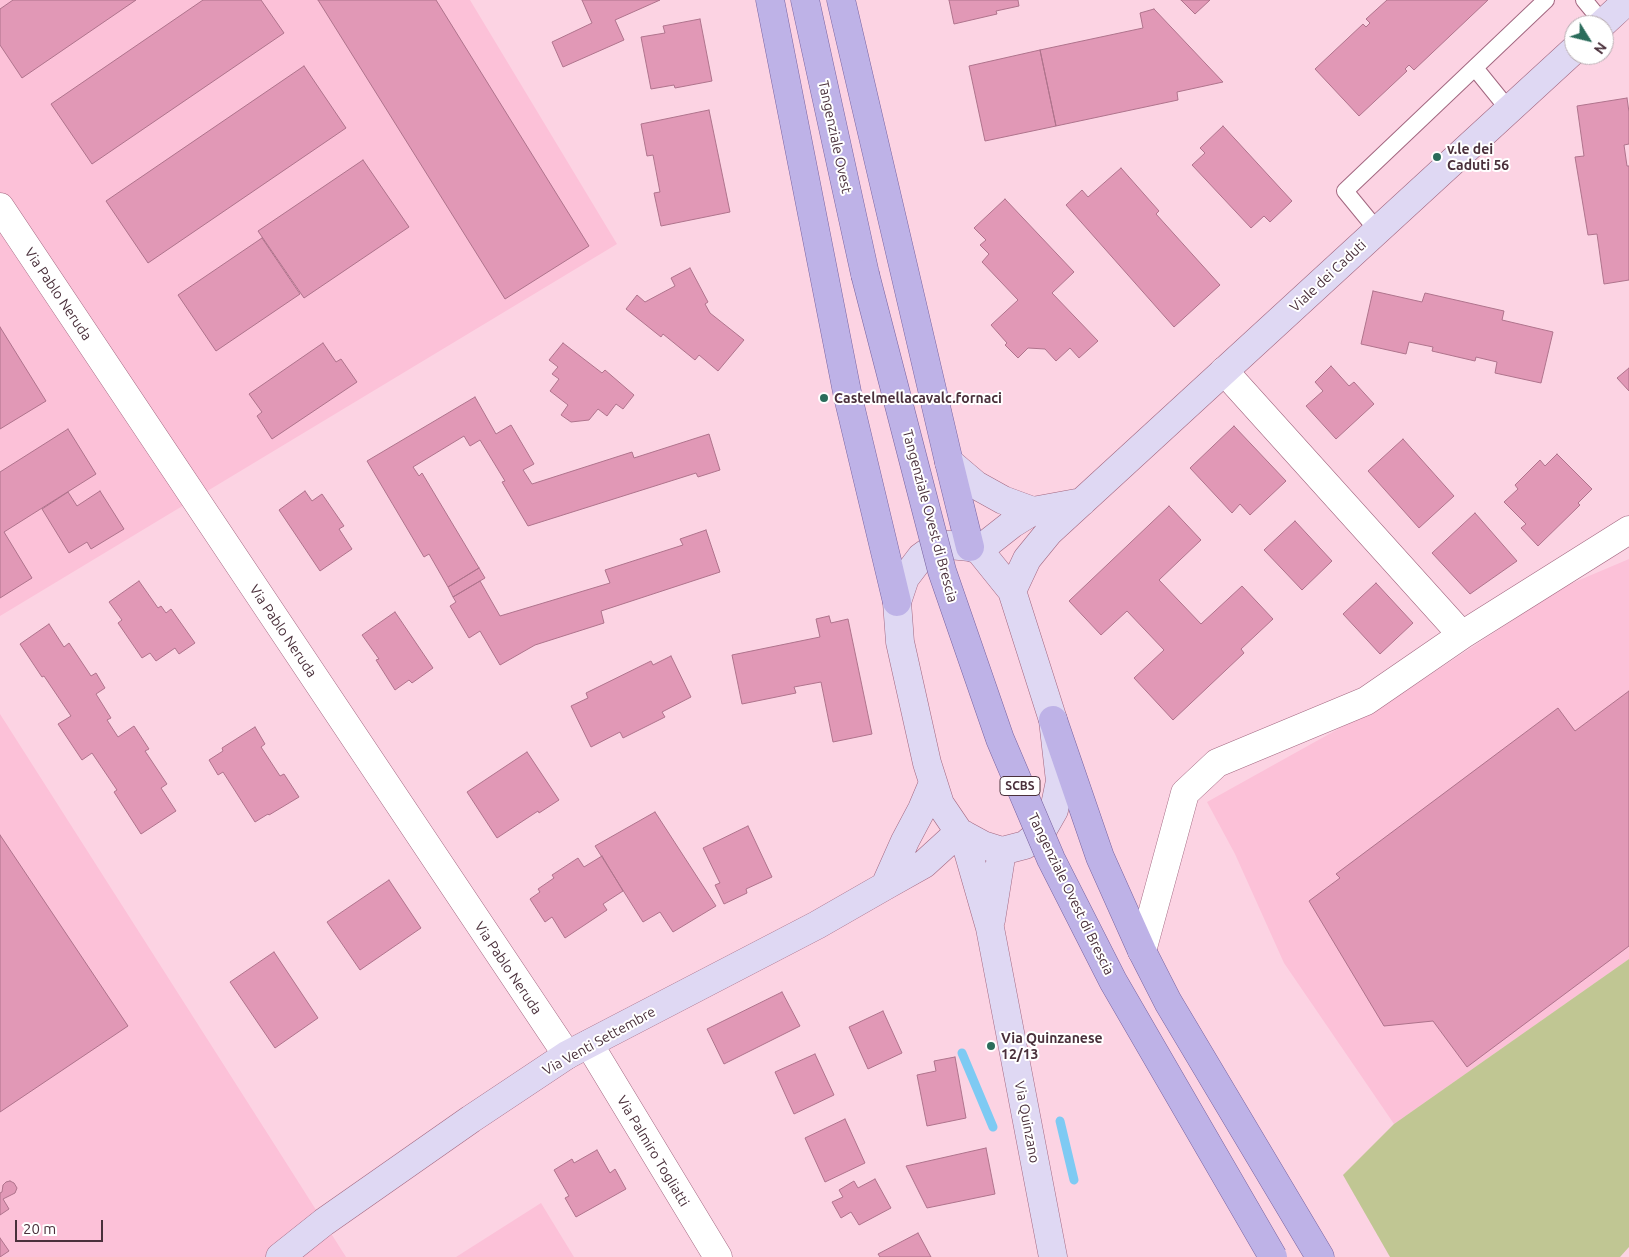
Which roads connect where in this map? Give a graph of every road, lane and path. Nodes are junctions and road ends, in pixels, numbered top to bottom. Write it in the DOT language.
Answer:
graph roads {
  1 [pos="770,0"];
  2 [pos="805,0"];
  3 [pos="841,0"];
  4 [pos="1546,0"];
  5 [pos="1584,0"];
  6 [pos="1628,0"];
  7 [pos="1595,15"];
  8 [pos="1612,15"];
  9 [pos="1564,59"];
  10 [pos="1475,68"];
  11 [pos="1509,110"];
  12 [pos="0,207"];
  13 [pos="1377,230"];
  14 [pos="865,274"];
  15 [pos="1224,372"];
  16 [pos="949,462"];
  17 [pos="1082,502"];
  18 [pos="1033,511"];
  19 [pos="1629,530"];
  20 [pos="974,548"];
  21 [pos="1012,591"];
  22 [pos="897,602"];
  23 [pos="1462,635"];
  24 [pos="1053,720"];
  25 [pos="933,783"];
  26 [pos="961,833"];
  27 [pos="1002,852"];
  28 [pos="885,886"];
  29 [pos="990,928"];
  30 [pos="1142,951"];
  31 [pos="578,1050"];
  32 [pos="280,1257"];
  33 [pos="718,1257"];
  34 [pos="1053,1257"];
  35 [pos="1273,1257"];
  36 [pos="1320,1257"];
  1 -- 22 [label="main road"];
  2 -- 14 [label="main road, Tangenziale Ovest"];
  3 -- 16 [label="main road"];
  4 -- 10 [label="lane"];
  5 -- 7 [label="lane"];
  6 -- 8 [label="street"];
  9 -- 11 [label="street, Viale dei Caduti"];
  10 -- 11 [label="lane"];
  10 -- 13 [label="lane"];
  11 -- 13 [label="street, Viale dei Caduti"];
  12 -- 31 [label="street, Via Pablo Neruda"];
  13 -- 15 [label="street, Viale dei Caduti"];
  14 -- 35 [label="main road, Tangenziale Ovest di Brescia / SCBS, bridge"];
  15 -- 17 [label="street, Viale dei Caduti"];
  15 -- 23 [label="street"];
  16 -- 18 [label="street"];
  16 -- 20 [label="main road"];
  17 -- 18 [label="street"];
  17 -- 21 [label="street, Viale dei Caduti"];
  18 -- 20 [label="street"];
  19 -- 23 [label="street"];
  20 -- 21 [label="street"];
  20 -- 22 [label="street"];
  21 -- 24 [label="street"];
  22 -- 25 [label="street"];
  23 -- 30 [label="street"];
  24 -- 27 [label="street"];
  24 -- 30 [label="main road"];
  25 -- 26 [label="street"];
  25 -- 28 [label="street"];
  26 -- 27 [label="street"];
  26 -- 28 [label="street, Via Venti Settembre"];
  26 -- 29 [label="street, Via Quinzano"];
  27 -- 29 [label="street, Via Quinzano"];
  28 -- 31 [label="street, Via Venti Settembre"];
  29 -- 34 [label="street, Via Quinzano"];
  30 -- 36 [label="main road"];
  31 -- 32 [label="street, Via Venti Settembre"];
  31 -- 33 [label="street, Via Palmiro Togliatti"];
}
